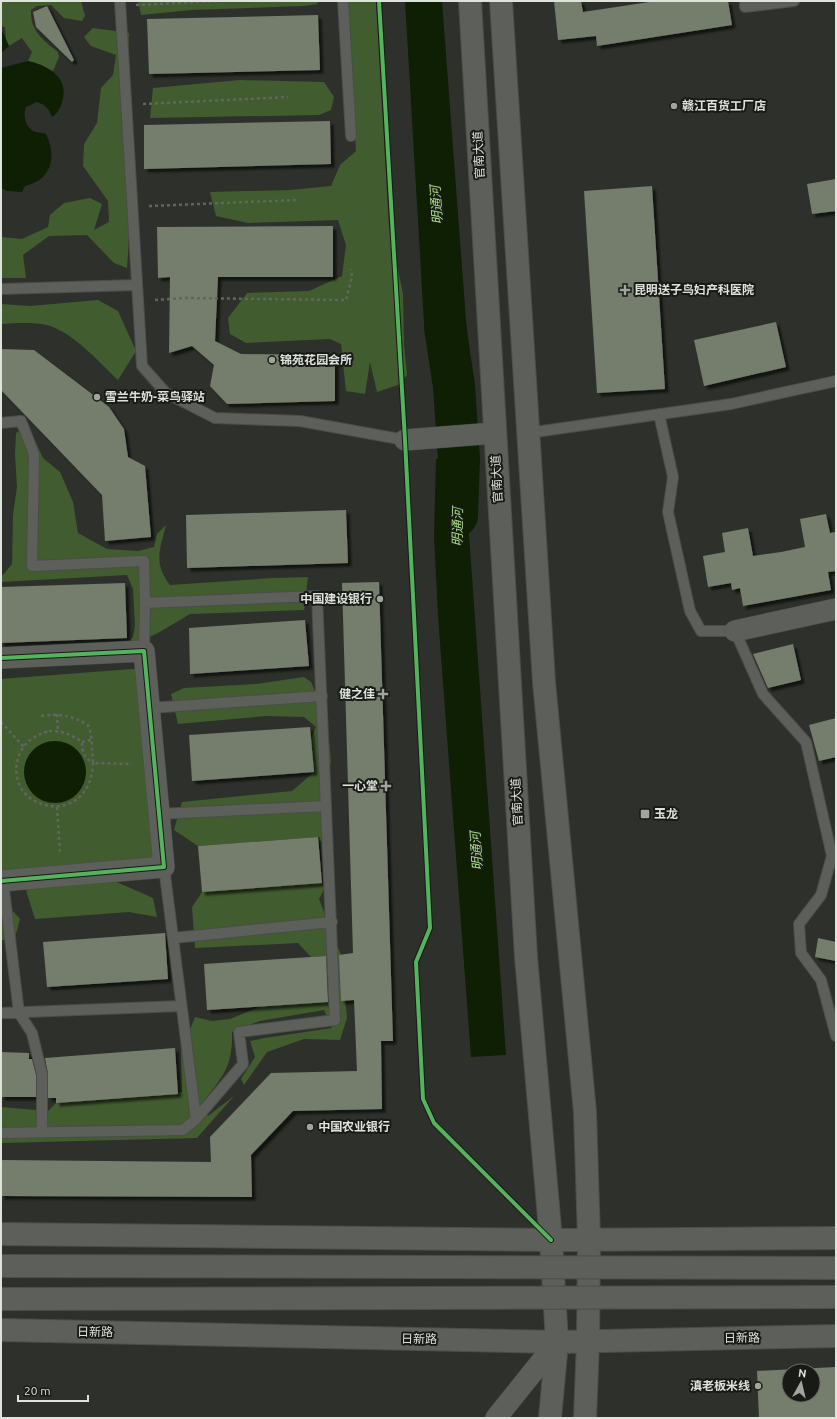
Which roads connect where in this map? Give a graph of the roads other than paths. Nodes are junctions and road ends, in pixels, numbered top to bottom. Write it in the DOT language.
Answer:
graph roads {
  1 [pos="343,1"];
  2 [pos="470,1"];
  3 [pos="501,1"];
  4 [pos="745,1"];
  5 [pos="794,1"];
  6 [pos="120,3"];
  7 [pos="351,136"];
  8 [pos="137,285"];
  9 [pos="1,289"];
  10 [pos="836,381"];
  11 [pos="659,414"];
  12 [pos="1,423"];
  13 [pos="528,432"];
  14 [pos="495,433"];
  15 [pos="405,440"];
  16 [pos="145,603"];
  17 [pos="836,609"];
  18 [pos="735,631"];
  19 [pos="144,651"];
  20 [pos="1,658"];
  21 [pos="322,696"];
  22 [pos="150,708"];
  23 [pos="326,806"];
  24 [pos="159,814"];
  25 [pos="164,867"];
  26 [pos="2,881"];
  27 [pos="332,922"];
  28 [pos="173,938"];
  29 [pos="181,1006"];
  30 [pos="1,1013"];
  31 [pos="20,1013"];
  32 [pos="836,1036"];
  33 [pos="196,1119"];
  34 [pos="42,1132"];
  35 [pos="1,1133"];
  36 [pos="1,1234"];
  37 [pos="836,1238"];
  38 [pos="589,1239"];
  39 [pos="551,1240"];
  40 [pos="1,1266"];
  41 [pos="836,1268"];
  42 [pos="836,1297"];
  43 [pos="1,1299"];
  44 [pos="1,1330"];
  45 [pos="836,1336"];
  46 [pos="588,1341"];
  47 [pos="557,1342"];
  48 [pos="496,1418"];
  49 [pos="550,1418"];
  50 [pos="585,1418"];
  1 -- 7 [label="lane"];
  2 -- 14 [label="main road, 官南大道"];
  3 -- 13 [label="main road"];
  4 -- 5 [label="lane"];
  6 -- 8 [label="lane"];
  8 -- 9 [label="lane"];
  8 -- 15 [label="lane"];
  10 -- 11 [label="lane"];
  11 -- 13 [label="lane"];
  11 -- 18 [label="lane"];
  12 -- 16 [label="lane"];
  13 -- 38 [label="main road"];
  14 -- 15 [label="street"];
  14 -- 39 [label="main road, 官南大道"];
  16 -- 19 [label="lane"];
  16 -- 21 [label="lane"];
  17 -- 18 [label="street"];
  18 -- 32 [label="lane"];
  19 -- 20 [label="street"];
  19 -- 22 [label="street"];
  21 -- 22 [label="lane"];
  21 -- 23 [label="lane"];
  22 -- 24 [label="street"];
  23 -- 24 [label="lane"];
  23 -- 27 [label="lane"];
  24 -- 25 [label="street"];
  25 -- 26 [label="street"];
  25 -- 28 [label="lane"];
  26 -- 31 [label="lane"];
  27 -- 28 [label="lane"];
  27 -- 33 [label="lane"];
  28 -- 29 [label="lane"];
  29 -- 31 [label="lane"];
  29 -- 33 [label="lane"];
  30 -- 31 [label="lane"];
  31 -- 34 [label="lane"];
  33 -- 34 [label="lane"];
  34 -- 35 [label="lane"];
  36 -- 39 [label="main road"];
  37 -- 38 [label="main road"];
  38 -- 39 [label="main road"];
  38 -- 46 [label="main road"];
  39 -- 47 [label="main road, 官南大道"];
  40 -- 41 [label="main road, bridge"];
  42 -- 43 [label="main road, bridge"];
  44 -- 47 [label="main road, 日新路"];
  45 -- 46 [label="main road, 日新路"];
  46 -- 47 [label="main road, 日新路"];
  46 -- 50 [label="main road"];
  47 -- 48 [label="street"];
  47 -- 49 [label="main road, 官南大道"];
}
